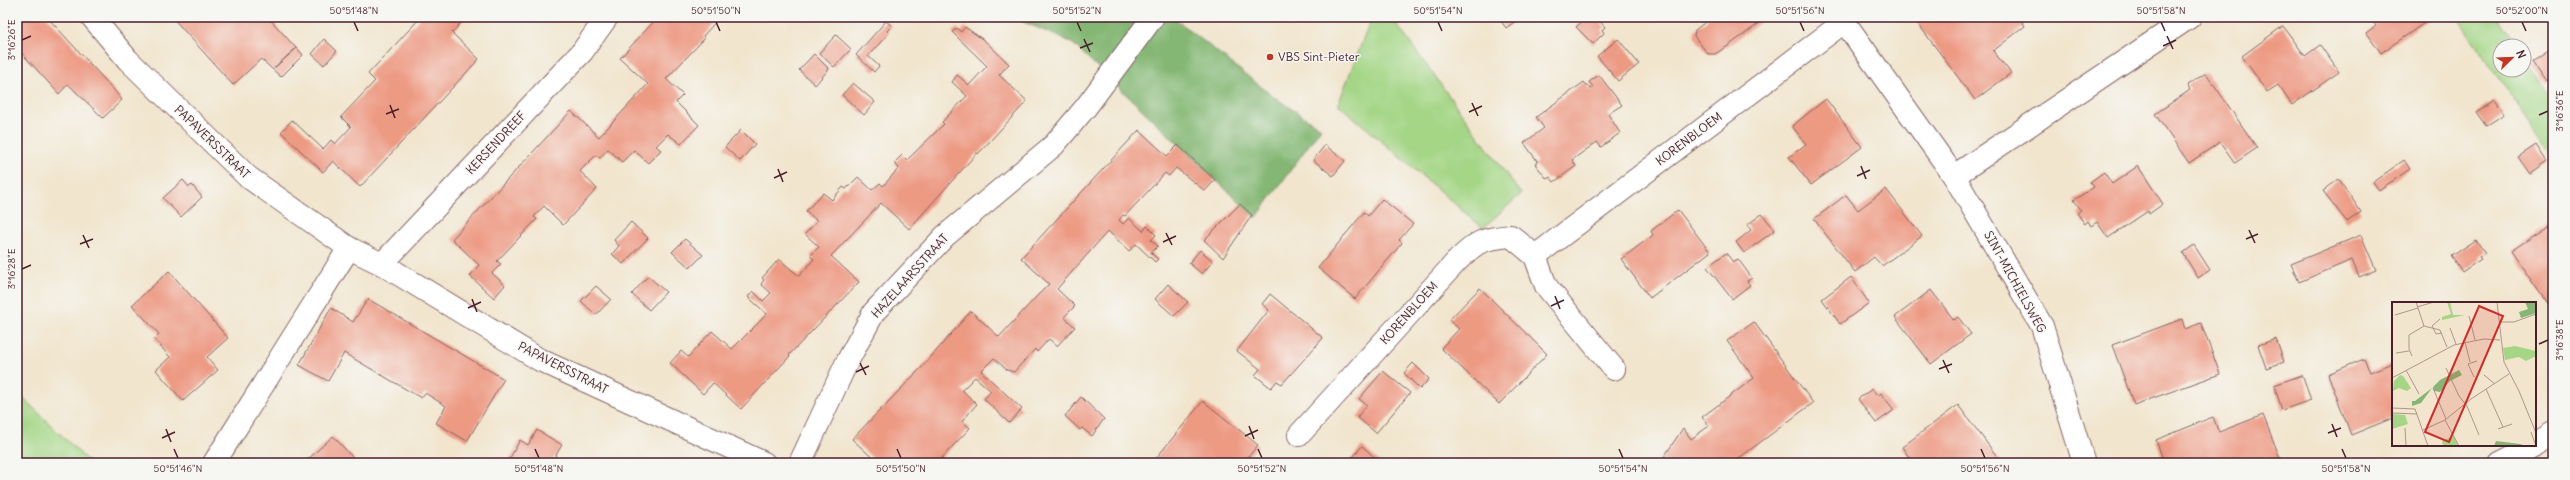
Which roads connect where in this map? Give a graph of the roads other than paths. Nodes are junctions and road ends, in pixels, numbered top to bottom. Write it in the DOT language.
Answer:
graph roads {
  1 [pos="92,17"];
  2 [pos="607,17"];
  3 [pos="1153,17"];
  4 [pos="2190,17"];
  5 [pos="1842,19"];
  6 [pos="1954,176"];
  7 [pos="349,248"];
  8 [pos="1535,256"];
  9 [pos="382,264"];
  10 [pos="1614,369"];
  11 [pos="2553,434"];
  12 [pos="1299,435"];
  13 [pos="2536,444"];
  14 [pos="2533,446"];
  15 [pos="214,463"];
  16 [pos="764,463"];
  17 [pos="800,463"];
  18 [pos="2084,463"];
  19 [pos="2500,463"];
  1 -- 7 [label="street, PAPAVERSSTRAAT"];
  2 -- 9 [label="street, KERSENDREEF"];
  3 -- 17 [label="street, HAZELAARSSTRAAT"];
  4 -- 6 [label="street"];
  5 -- 6 [label="street, SINT-MICHIELSWEG"];
  5 -- 8 [label="street, KORENBLOEM"];
  6 -- 18 [label="street, SINT-MICHIELSWEG"];
  7 -- 9 [label="street, PAPAVERSSTRAAT"];
  7 -- 15 [label="street"];
  8 -- 10 [label="street"];
  8 -- 12 [label="street, KORENBLOEM"];
  9 -- 16 [label="street, PAPAVERSSTRAAT"];
  11 -- 13 [label="street"];
  14 -- 19 [label="street"];
}
